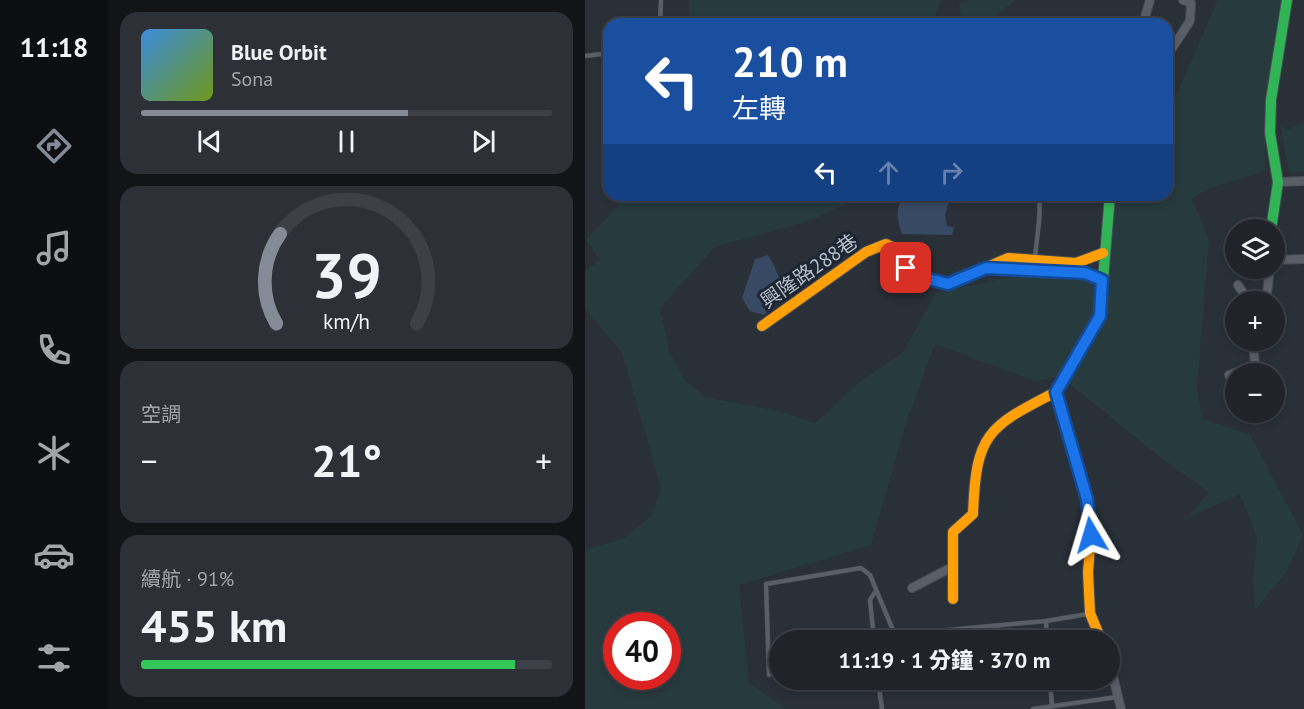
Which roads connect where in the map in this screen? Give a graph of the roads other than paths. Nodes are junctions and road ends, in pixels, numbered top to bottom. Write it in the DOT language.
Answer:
graph roads {
  1 [pos="661,0"];
  2 [pos="1150,0"];
  3 [pos="1183,0"];
  4 [pos="1287,0"];
  5 [pos="660,18"];
  6 [pos="1145,18"];
  7 [pos="1173,47"];
  8 [pos="603,54"];
  9 [pos="585,56"];
  10 [pos="1304,181"];
  11 [pos="1278,182"];
  12 [pos="1041,201"];
  13 [pos="1109,201"];
  14 [pos="1273,219"];
  15 [pos="1103,254"];
  16 [pos="1304,259"];
  17 [pos="1035,260"];
  18 [pos="1285,260"];
  19 [pos="986,268"];
  20 [pos="1102,280"];
  21 [pos="1237,285"];
  22 [pos="1241,291"];
  23 [pos="762,326"];
  24 [pos="1056,392"];
  25 [pos="952,567"];
  26 [pos="912,588"];
  27 [pos="875,592"];
  28 [pos="953,599"];
  29 [pos="1090,613"];
  30 [pos="1046,621"];
  31 [pos="873,630"];
  32 [pos="1046,630"];
  33 [pos="1097,630"];
  34 [pos="769,675"];
  35 [pos="879,690"];
  36 [pos="1051,690"];
  37 [pos="1116,690"];
  38 [pos="1117,697"];
  39 [pos="1052,706"];
  40 [pos="882,709"];
  41 [pos="1033,709"];
  42 [pos="1121,709"];
  1 -- 5 [label="lane"];
  2 -- 6 [label="street"];
  3 -- 7 [label="street"];
  4 -- 11 [label="street"];
  8 -- 9 [label="lane"];
  10 -- 11 [label="street"];
  11 -- 14 [label="street"];
  12 -- 17 [label="lane"];
  13 -- 15 [label="street"];
  15 -- 17 [label="street, 興隆路288巷"];
  15 -- 20 [label="street"];
  16 -- 18 [label="street"];
  17 -- 19 [label="street, 興隆路288巷"];
  19 -- 20 [label="lane"];
  19 -- 23 [label="street, 興隆路288巷"];
  20 -- 24 [label="street"];
  21 -- 22 [label="street"];
  24 -- 25 [label="street"];
  24 -- 29 [label="street"];
  25 -- 26 [label="street"];
  25 -- 28 [label="street"];
  27 -- 30 [label="lane"];
  27 -- 31 [label="lane"];
  27 -- 34 [label="lane"];
  29 -- 30 [label="lane"];
  29 -- 33 [label="street"];
  30 -- 32 [label="lane"];
  35 -- 40 [label="lane"];
  36 -- 39 [label="lane"];
  37 -- 38 [label="street"];
  38 -- 39 [label="lane"];
  38 -- 42 [label="street"];
  39 -- 41 [label="lane"];
}
